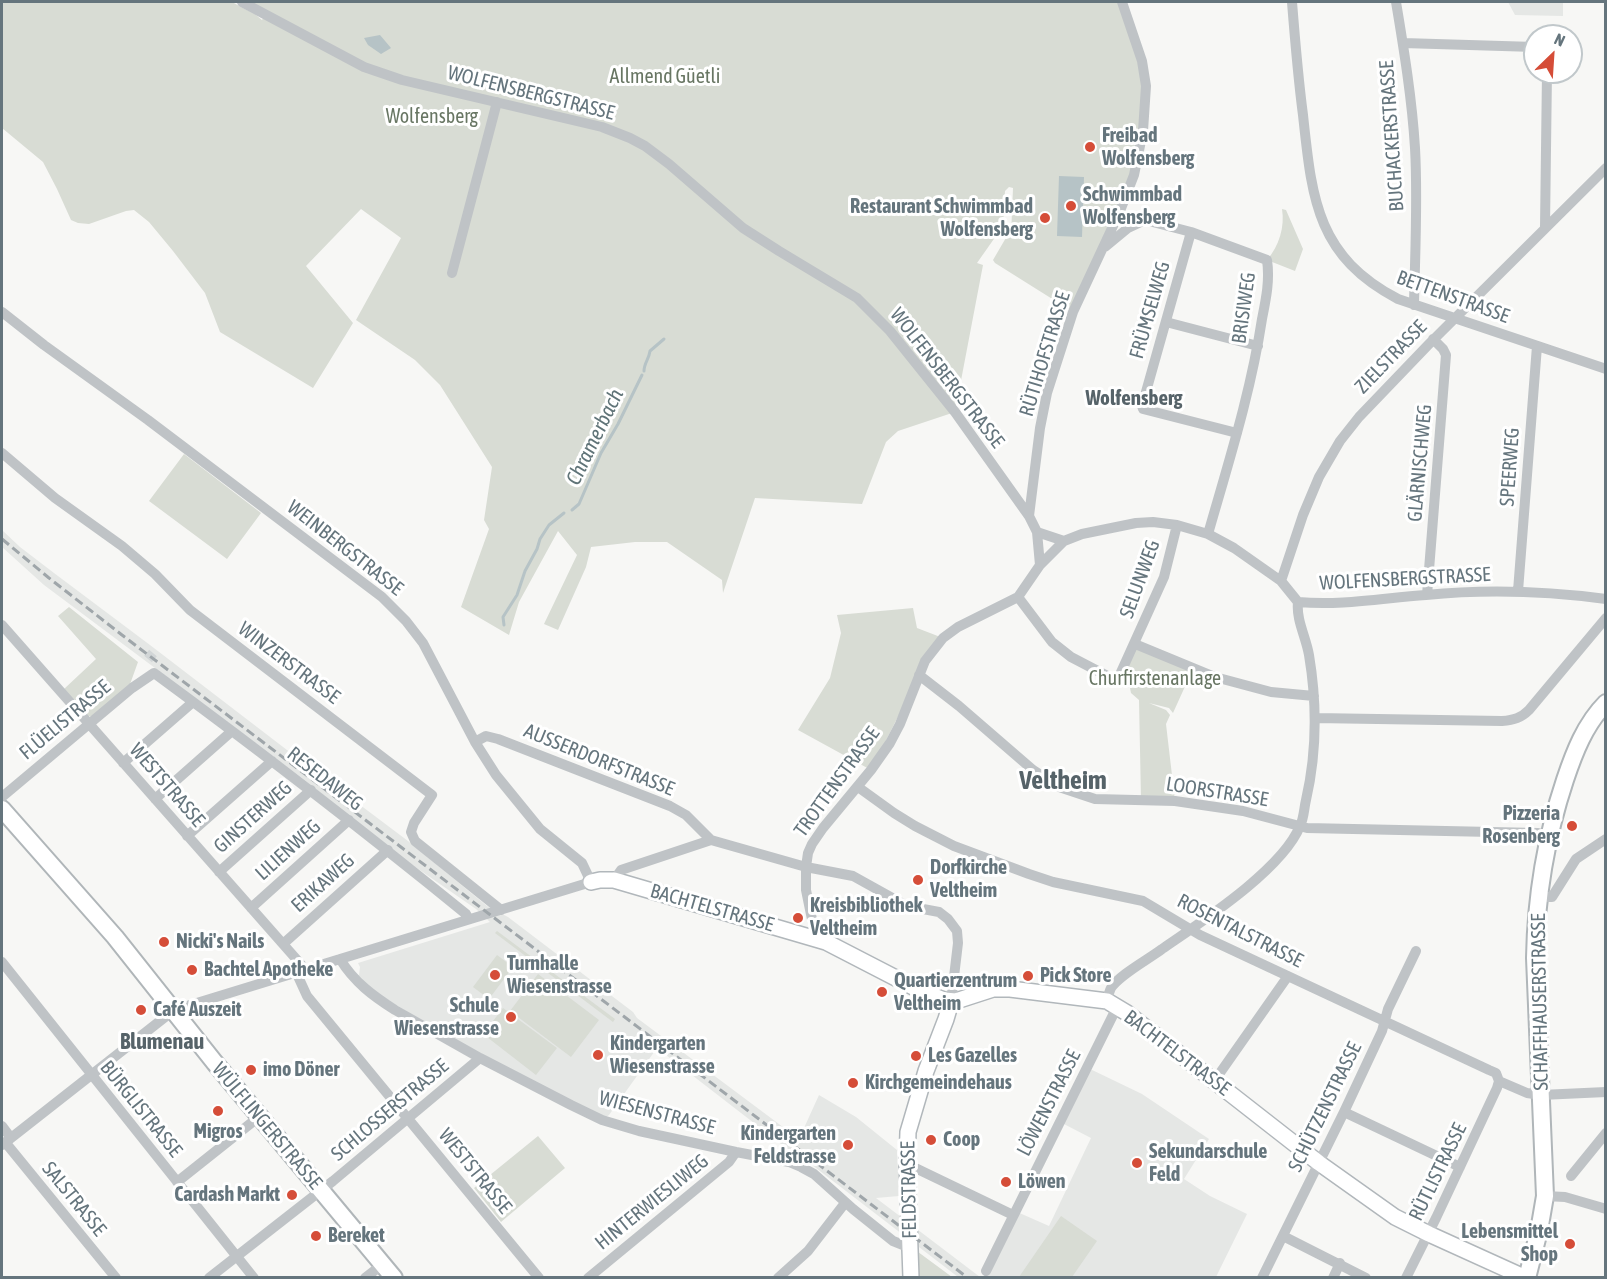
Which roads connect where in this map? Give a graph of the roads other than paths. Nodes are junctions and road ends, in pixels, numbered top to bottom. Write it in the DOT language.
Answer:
graph roads {
  1 [pos="242,2"];
  2 [pos="1122,2"];
  3 [pos="1292,2"];
  4 [pos="1396,2"];
  5 [pos="1403,43"];
  6 [pos="1523,47"];
  7 [pos="1547,84"];
  8 [pos="497,102"];
  9 [pos="1605,168"];
  10 [pos="1545,227"];
  11 [pos="1191,232"];
  12 [pos="1103,249"];
  13 [pos="452,273"];
  14 [pos="1414,305"];
  15 [pos="2,312"];
  16 [pos="1454,319"];
  17 [pos="1166,322"];
  18 [pos="1433,339"];
  19 [pos="1258,346"];
  20 [pos="1538,346"];
  21 [pos="1605,369"];
  22 [pos="1237,433"];
  23 [pos="2,453"];
  24 [pos="1029,516"];
  25 [pos="1177,525"];
  26 [pos="1037,532"];
  27 [pos="1208,534"];
  28 [pos="1064,541"];
  29 [pos="1040,565"];
  30 [pos="1281,581"];
  31 [pos="1518,591"];
  32 [pos="1427,595"];
  33 [pos="1018,597"];
  34 [pos="1605,599"];
  35 [pos="1298,602"];
  36 [pos="1605,618"];
  37 [pos="2,625"];
  38 [pos="1135,644"];
  39 [pos="154,673"];
  40 [pos="919,675"];
  41 [pos="1314,696"];
  42 [pos="193,702"];
  43 [pos="1605,703"];
  44 [pos="1315,718"];
  45 [pos="89,724"];
  46 [pos="232,731"];
  47 [pos="475,742"];
  48 [pos="272,760"];
  49 [pos="123,763"];
  50 [pos="858,787"];
  51 [pos="310,790"];
  52 [pos="2,797"];
  53 [pos="155,799"];
  54 [pos="2,810"];
  55 [pos="349,820"];
  56 [pos="1301,826"];
  57 [pos="187,836"];
  58 [pos="1549,836"];
  59 [pos="1605,839"];
  60 [pos="711,840"];
  61 [pos="388,850"];
  62 [pos="806,867"];
  63 [pos="219,872"];
  64 [pos="614,880"];
  65 [pos="591,882"];
  66 [pos="1539,897"];
  67 [pos="251,908"];
  68 [pos="501,910"];
  69 [pos="469,919"];
  70 [pos="1191,930"];
  71 [pos="816,939"];
  72 [pos="283,944"];
  73 [pos="1416,951"];
  74 [pos="340,959"];
  75 [pos="2,962"];
  76 [pos="300,971"];
  77 [pos="1288,976"];
  78 [pos="951,1002"];
  79 [pos="1112,1004"];
  80 [pos="174,1010"];
  81 [pos="1385,1021"];
  82 [pos="480,1058"];
  83 [pos="91,1075"];
  84 [pos="1215,1080"];
  85 [pos="1499,1081"];
  86 [pos="1605,1092"];
  87 [pos="1541,1095"];
  88 [pos="1344,1112"];
  89 [pos="260,1116"];
  90 [pos="408,1118"];
  91 [pos="2,1126"];
  92 [pos="1605,1133"];
  93 [pos="6,1142"];
  94 [pos="736,1152"];
  95 [pos="1319,1163"];
  96 [pos="907,1164"];
  97 [pos="1460,1167"];
  98 [pos="1571,1176"];
  99 [pos="177,1182"];
  100 [pos="321,1190"];
  101 [pos="1545,1196"];
  102 [pos="846,1203"];
  103 [pos="1605,1209"];
  104 [pos="1013,1215"];
  105 [pos="1429,1234"];
  106 [pos="1283,1236"];
  107 [pos="910,1246"];
  108 [pos="236,1256"];
  109 [pos="1340,1263"];
  110 [pos="383,1264"];
  111 [pos="986,1272"];
  112 [pos="116,1278"];
  113 [pos="209,1278"];
  114 [pos="254,1278"];
  115 [pos="365,1278"];
  116 [pos="394,1278"];
  117 [pos="539,1278"];
  118 [pos="588,1278"];
  119 [pos="778,1278"];
  120 [pos="911,1278"];
  121 [pos="1262,1278"];
  122 [pos="1333,1278"];
  123 [pos="1366,1278"];
  124 [pos="1406,1278"];
  125 [pos="1526,1278"];
  1 -- 8 [label="street, WOLFENSBERGSTRASSE"];
  2 -- 12 [label="street, RÜTIHOFSTRASSE"];
  3 -- 14 [label="street, BETTENSTRASSE"];
  4 -- 5 [label="street, BUCHACKERSTRASSE"];
  5 -- 6 [label="street"];
  5 -- 14 [label="street, BUCHACKERSTRASSE"];
  7 -- 10 [label="street"];
  8 -- 13 [label="street"];
  8 -- 24 [label="street, WOLFENSBERGSTRASSE"];
  9 -- 10 [label="street, ZIELSTRASSE"];
  10 -- 16 [label="street, ZIELSTRASSE"];
  11 -- 12 [label="street, BRISIWEG"];
  11 -- 17 [label="street, FRÜMSELWEG"];
  11 -- 19 [label="street, BRISIWEG"];
  12 -- 24 [label="street, RÜTIHOFSTRASSE"];
  14 -- 16 [label="street, BETTENSTRASSE"];
  15 -- 47 [label="street, WEINBERGSTRASSE"];
  16 -- 18 [label="street, ZIELSTRASSE"];
  16 -- 20 [label="street, BETTENSTRASSE"];
  17 -- 19 [label="street"];
  17 -- 22 [label="street, FRÜMSELWEG"];
  18 -- 30 [label="street, ZIELSTRASSE"];
  18 -- 32 [label="street, GLÄRNISCHWEG"];
  19 -- 22 [label="street, BRISIWEG"];
  20 -- 21 [label="street, BETTENSTRASSE"];
  20 -- 31 [label="street, SPEERWEG"];
  22 -- 27 [label="street, BRISIWEG"];
  23 -- 68 [label="street, WINZERSTRASSE"];
  24 -- 26 [label="street, WOLFENSBERGSTRASSE"];
  25 -- 27 [label="street, WOLFENSBERGSTRASSE"];
  25 -- 28 [label="street, WOLFENSBERGSTRASSE"];
  25 -- 38 [label="street, SELUNWEG"];
  26 -- 28 [label="street"];
  26 -- 29 [label="street"];
  27 -- 30 [label="street, WOLFENSBERGSTRASSE"];
  28 -- 29 [label="street, TROTTENSTRASSE"];
  29 -- 33 [label="street, TROTTENSTRASSE"];
  30 -- 35 [label="street, WOLFENSBERGSTRASSE"];
  31 -- 32 [label="street, WOLFENSBERGSTRASSE"];
  31 -- 34 [label="street, WOLFENSBERGSTRASSE"];
  32 -- 35 [label="street, WOLFENSBERGSTRASSE"];
  33 -- 38 [label="street, SELUNWEG"];
  33 -- 40 [label="street, TROTTENSTRASSE"];
  35 -- 41 [label="street"];
  36 -- 44 [label="street"];
  37 -- 45 [label="street, WESTSTRASSE"];
  38 -- 41 [label="street"];
  39 -- 42 [label="street, RESEDAWEG"];
  39 -- 45 [label="street, FLÜELISTRASSE"];
  40 -- 50 [label="street, TROTTENSTRASSE"];
  40 -- 56 [label="street, LOORSTRASSE"];
  41 -- 44 [label="street"];
  42 -- 46 [label="street, RESEDAWEG"];
  42 -- 49 [label="street"];
  43 -- 58 [label="main road, SCHAFFHAUSERSTRASSE"];
  44 -- 56 [label="street"];
  45 -- 49 [label="street, WESTSTRASSE"];
  45 -- 52 [label="street, FLÜELISTRASSE"];
  46 -- 48 [label="street, RESEDAWEG"];
  46 -- 53 [label="street"];
  47 -- 60 [label="street, AUSSERDORFSTRASSE"];
  47 -- 65 [label="street, WEINBERGSTRASSE"];
  48 -- 51 [label="street, RESEDAWEG"];
  48 -- 57 [label="street"];
  49 -- 53 [label="street, WESTSTRASSE"];
  50 -- 62 [label="street, TROTTENSTRASSE"];
  50 -- 70 [label="street, ROSENTALSTRASSE"];
  51 -- 55 [label="street, RESEDAWEG"];
  51 -- 63 [label="street, GINSTERWEG"];
  53 -- 57 [label="street, WESTSTRASSE"];
  54 -- 80 [label="main road, WÜLFLINGERSTRASSE"];
  55 -- 61 [label="street, RESEDAWEG"];
  55 -- 67 [label="street, LILIENWEG"];
  56 -- 58 [label="street, LOORSTRASSE"];
  56 -- 70 [label="street"];
  57 -- 63 [label="street, WESTSTRASSE"];
  58 -- 66 [label="main road, SCHAFFHAUSERSTRASSE"];
  59 -- 66 [label="street"];
  60 -- 62 [label="street, AUSSERDORFSTRASSE"];
  60 -- 64 [label="street"];
  61 -- 69 [label="street, RESEDAWEG"];
  61 -- 72 [label="street, ERIKAWEG"];
  62 -- 71 [label="street, TROTTENSTRASSE"];
  62 -- 78 [label="street, AUSSERDORFSTRASSE"];
  63 -- 67 [label="street, WESTSTRASSE"];
  64 -- 65 [label="street, BACHTELSTRASSE"];
  64 -- 71 [label="street, BACHTELSTRASSE"];
  65 -- 68 [label="street, BACHTELSTRASSE"];
  66 -- 87 [label="main road, SCHAFFHAUSERSTRASSE"];
  67 -- 72 [label="street, WESTSTRASSE"];
  68 -- 69 [label="street, BACHTELSTRASSE"];
  69 -- 74 [label="street, BACHTELSTRASSE"];
  70 -- 77 [label="street, ROSENTALSTRASSE"];
  70 -- 79 [label="street"];
  71 -- 78 [label="street, BACHTELSTRASSE"];
  72 -- 76 [label="street, WESTSTRASSE"];
  73 -- 81 [label="street, SCHÜTZENSTRASSE"];
  74 -- 76 [label="street, BACHTELSTRASSE"];
  74 -- 82 [label="street, WIESENSTRASSE"];
  75 -- 83 [label="street, BÜRGLISTRASSE"];
  76 -- 80 [label="street, BACHTELSTRASSE"];
  76 -- 90 [label="street, WESTSTRASSE"];
  77 -- 81 [label="street, ROSENTALSTRASSE"];
  77 -- 84 [label="street"];
  78 -- 79 [label="street, BACHTELSTRASSE"];
  78 -- 96 [label="street, FELDSTRASSE"];
  79 -- 84 [label="street, BACHTELSTRASSE"];
  79 -- 104 [label="street, LÖWENSTRASSE"];
  80 -- 83 [label="street"];
  80 -- 89 [label="main road, WÜLFLINGERSTRASSE"];
  81 -- 85 [label="street, ROSENTALSTRASSE"];
  81 -- 88 [label="street, SCHÜTZENSTRASSE"];
  82 -- 90 [label="street, SCHLOSSERSTRASSE"];
  82 -- 94 [label="street, WIESENSTRASSE"];
  83 -- 93 [label="street"];
  83 -- 99 [label="street, BÜRGLISTRASSE"];
  84 -- 95 [label="street, BACHTELSTRASSE"];
  85 -- 87 [label="street, ROSENTALSTRASSE"];
  85 -- 97 [label="street, RÜTLISTRASSE"];
  86 -- 87 [label="street, ROSENTALSTRASSE"];
  87 -- 101 [label="main road, SCHAFFHAUSERSTRASSE"];
  88 -- 95 [label="street, SCHÜTZENSTRASSE"];
  88 -- 97 [label="street"];
  89 -- 99 [label="street"];
  89 -- 100 [label="main road, WÜLFLINGERSTRASSE"];
  90 -- 100 [label="street, SCHLOSSERSTRASSE"];
  90 -- 117 [label="street, WESTSTRASSE"];
  91 -- 93 [label="street, SALSTRASSE"];
  92 -- 98 [label="street"];
  93 -- 112 [label="street, SALSTRASSE"];
  94 -- 102 [label="street, WIESENSTRASSE"];
  94 -- 118 [label="street, HINTERWIESLIWEG"];
  95 -- 105 [label="street, BACHTELSTRASSE"];
  95 -- 106 [label="street, SCHÜTZENSTRASSE"];
  96 -- 104 [label="street"];
  96 -- 107 [label="street, FELDSTRASSE"];
  97 -- 105 [label="street, RÜTLISTRASSE"];
  99 -- 108 [label="street, BÜRGLISTRASSE"];
  100 -- 108 [label="street, SCHLOSSERSTRASSE"];
  100 -- 110 [label="main road, WÜLFLINGERSTRASSE"];
  101 -- 103 [label="street"];
  101 -- 125 [label="main road, SCHAFFHAUSERSTRASSE"];
  102 -- 107 [label="street, WIESENSTRASSE"];
  102 -- 119 [label="street"];
  104 -- 111 [label="street, LÖWENSTRASSE"];
  105 -- 124 [label="street, RÜTLISTRASSE"];
  105 -- 125 [label="street, BACHTELSTRASSE"];
  106 -- 109 [label="street"];
  106 -- 121 [label="street, SCHÜTZENSTRASSE"];
  107 -- 120 [label="street, FELDSTRASSE"];
  108 -- 113 [label="street, SCHLOSSERSTRASSE"];
  108 -- 114 [label="street, BÜRGLISTRASSE"];
  109 -- 122 [label="street"];
  109 -- 123 [label="street"];
  110 -- 115 [label="street"];
  110 -- 116 [label="main road, WÜLFLINGERSTRASSE"];
}
